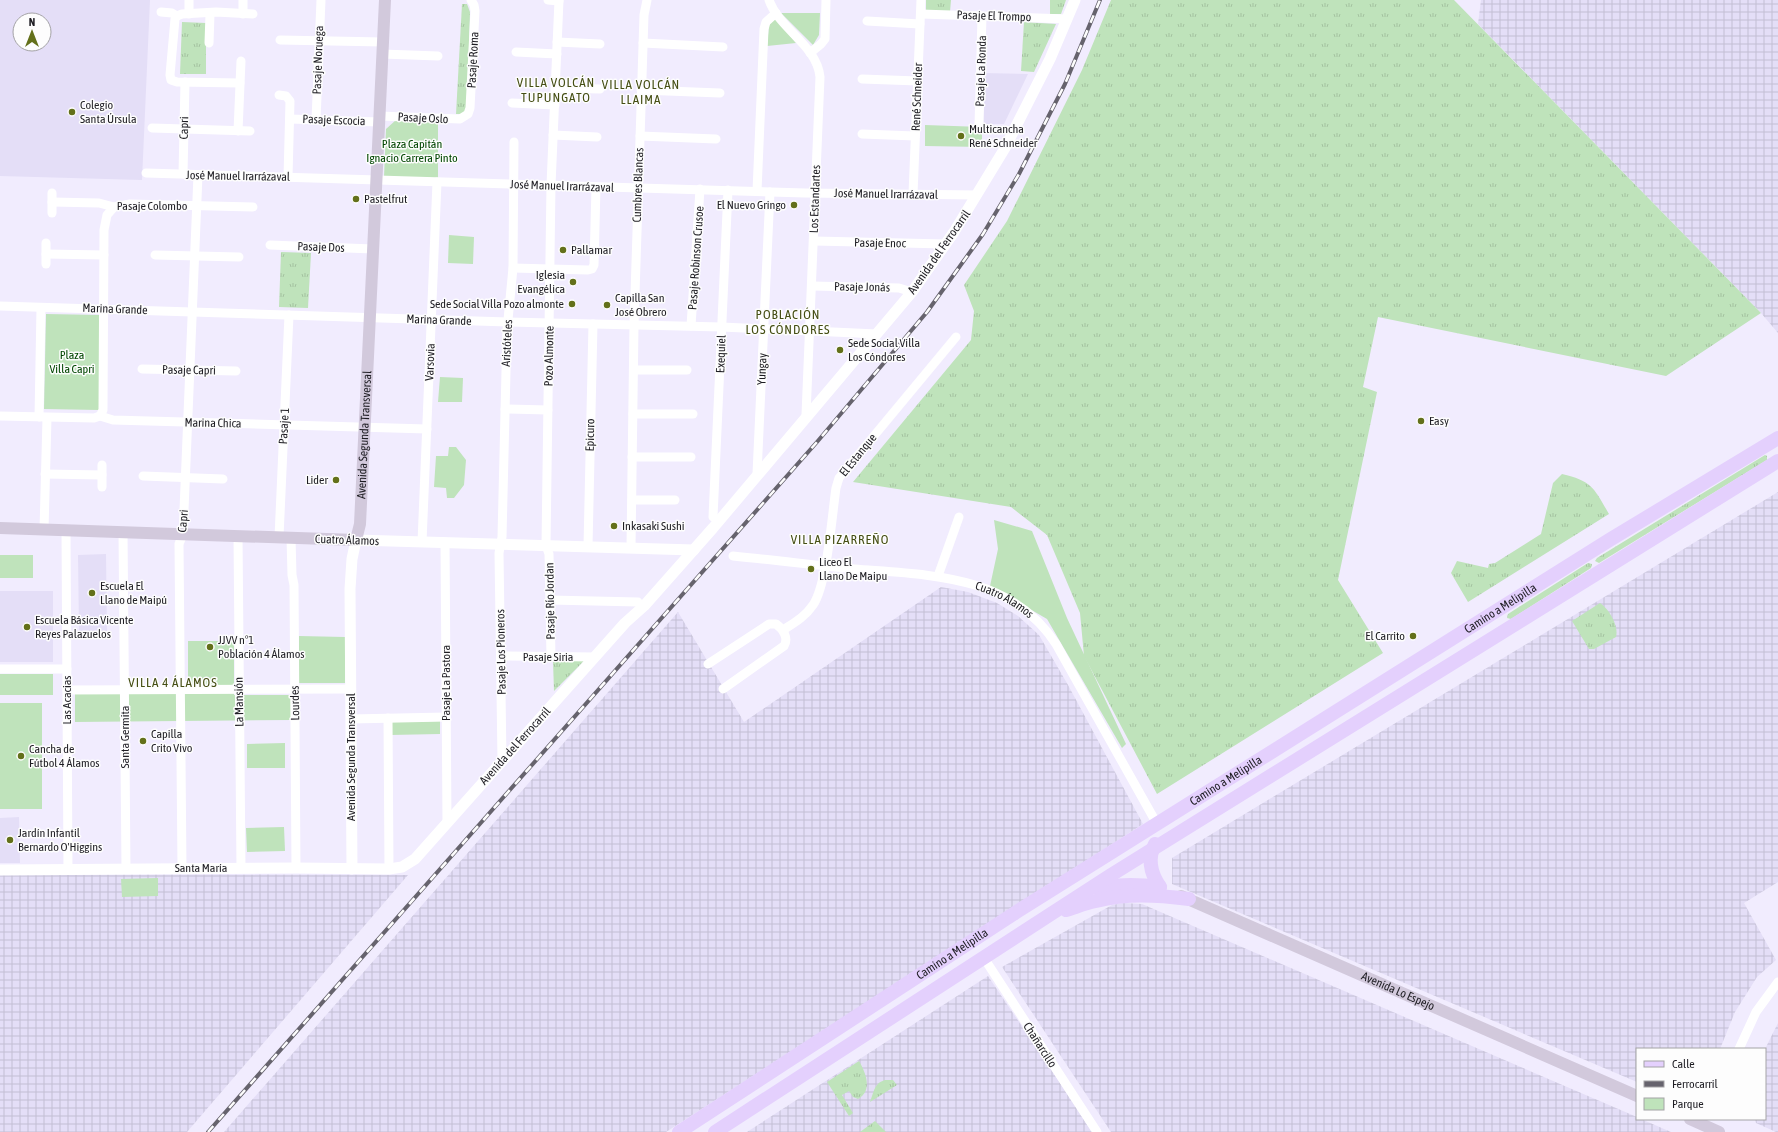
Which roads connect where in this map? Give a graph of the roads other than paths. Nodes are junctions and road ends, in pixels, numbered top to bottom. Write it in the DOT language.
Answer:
graph roads {
  1 [pos="189,0"];
  2 [pos="243,0"];
  3 [pos="321,0"];
  4 [pos="385,0"];
  5 [pos="548,0"];
  6 [pos="559,0"];
  7 [pos="647,0"];
  8 [pos="769,0"];
  9 [pos="826,0"];
  10 [pos="921,0"];
  11 [pos="1075,0"];
  12 [pos="472,1"];
  13 [pos="161,12"];
  14 [pos="776,13"];
  15 [pos="189,14"];
  16 [pos="210,14"];
  17 [pos="243,14"];
  18 [pos="253,14"];
  19 [pos="921,14"];
  20 [pos="177,16"];
  21 [pos="982,16"];
  22 [pos="1067,19"];
  23 [pos="867,21"];
  24 [pos="920,24"];
  25 [pos="280,40"];
  26 [pos="319,40"];
  27 [pos="557,42"];
  28 [pos="209,43"];
  29 [pos="600,44"];
  30 [pos="643,44"];
  31 [pos="723,47"];
  32 [pos="382,48"];
  33 [pos="516,52"];
  34 [pos="810,53"];
  35 [pos="557,54"];
  36 [pos="438,56"];
  37 [pos="241,61"];
  38 [pos="862,79"];
  39 [pos="918,81"];
  40 [pos="185,82"];
  41 [pos="240,83"];
  42 [pos="556,88"];
  43 [pos="600,89"];
  44 [pos="641,90"];
  45 [pos="720,93"];
  46 [pos="279,96"];
  47 [pos="512,103"];
  48 [pos="555,105"];
  49 [pos="466,117"];
  50 [pos="290,119"];
  51 [pos="379,119"];
  52 [pos="316,120"];
  53 [pos="979,125"];
  54 [pos="152,128"];
  55 [pos="184,129"];
  56 [pos="238,131"];
  57 [pos="250,131"];
  58 [pos="862,134"];
  59 [pos="553,135"];
  60 [pos="640,136"];
  61 [pos="915,136"];
  62 [pos="597,137"];
  63 [pos="716,139"];
  64 [pos="514,142"];
  65 [pos="146,173"];
  66 [pos="183,174"];
  67 [pos="198,174"];
  68 [pos="288,177"];
  69 [pos="376,179"];
  70 [pos="437,182"];
  71 [pos="513,184"];
  72 [pos="551,185"];
  73 [pos="596,187"];
  74 [pos="638,188"];
  75 [pos="700,190"];
  76 [pos="728,190"];
  77 [pos="757,191"];
  78 [pos="770,192"];
  79 [pos="816,193"];
  80 [pos="913,194"];
  81 [pos="977,195"];
  82 [pos="197,206"];
  83 [pos="114,207"];
  84 [pos="253,207"];
  85 [pos="52,213"];
  86 [pos="814,241"];
  87 [pos="46,243"];
  88 [pos="946,244"];
  89 [pos="270,245"];
  90 [pos="373,249"];
  91 [pos="46,254"];
  92 [pos="104,255"];
  93 [pos="155,255"];
  94 [pos="195,256"];
  95 [pos="239,257"];
  96 [pos="46,264"];
  97 [pos="513,268"];
  98 [pos="550,269"];
  99 [pos="812,286"];
  100 [pos="912,292"];
  101 [pos="0,306"];
  102 [pos="41,308"];
  103 [pos="104,309"];
  104 [pos="193,312"];
  105 [pos="289,315"];
  106 [pos="370,317"];
  107 [pos="432,320"];
  108 [pos="508,322"];
  109 [pos="550,323"];
  110 [pos="593,324"];
  111 [pos="634,325"];
  112 [pos="692,326"];
  113 [pos="722,327"];
  114 [pos="764,329"];
  115 [pos="810,331"];
  116 [pos="877,334"];
  117 [pos="956,337"];
  118 [pos="142,370"];
  119 [pos="190,370"];
  120 [pos="634,370"];
  121 [pos="688,370"];
  122 [pos="236,371"];
  123 [pos="505,409"];
  124 [pos="548,410"];
  125 [pos="633,414"];
  126 [pos="693,414"];
  127 [pos="806,415"];
  128 [pos="0,416"];
  129 [pos="100,416"];
  130 [pos="43,418"];
  131 [pos="188,423"];
  132 [pos="284,425"];
  133 [pos="365,426"];
  134 [pos="427,429"];
  135 [pos="1772,441"];
  136 [pos="632,457"];
  137 [pos="691,457"];
  138 [pos="1778,461"];
  139 [pos="102,465"];
  140 [pos="45,474"];
  141 [pos="757,474"];
  142 [pos="102,475"];
  143 [pos="143,476"];
  144 [pos="186,478"];
  145 [pos="223,479"];
  146 [pos="102,487"];
  147 [pos="632,500"];
  148 [pos="675,500"];
  149 [pos="714,517"];
  150 [pos="959,517"];
  151 [pos="0,528"];
  152 [pos="44,530"];
  153 [pos="66,531"];
  154 [pos="123,532"];
  155 [pos="183,534"];
  156 [pos="238,536"];
  157 [pos="285,538"];
  158 [pos="356,540"];
  159 [pos="422,542"];
  160 [pos="445,542"];
  161 [pos="501,544"];
  162 [pos="546,545"];
  163 [pos="588,546"];
  164 [pos="631,547"];
  165 [pos="690,549"];
  166 [pos="733,556"];
  167 [pos="825,566"];
  168 [pos="938,576"];
  169 [pos="550,600"];
  170 [pos="638,602"];
  171 [pos="1494,612"];
  172 [pos="625,623"];
  173 [pos="782,630"];
  174 [pos="1505,630"];
  175 [pos="501,656"];
  176 [pos="551,657"];
  177 [pos="594,657"];
  178 [pos="708,664"];
  179 [pos="0,669"];
  180 [pos="67,669"];
  181 [pos="723,688"];
  182 [pos="239,689"];
  183 [pos="295,689"];
  184 [pos="351,689"];
  185 [pos="67,690"];
  186 [pos="124,690"];
  187 [pos="181,690"];
  188 [pos="446,717"];
  189 [pos="351,718"];
  190 [pos="388,718"];
  191 [pos="502,761"];
  192 [pos="1234,777"];
  193 [pos="1244,794"];
  194 [pos="1173,814"];
  195 [pos="447,823"];
  196 [pos="1157,824"];
  197 [pos="1156,847"];
  198 [pos="402,867"];
  199 [pos="182,868"];
  200 [pos="241,868"];
  201 [pos="296,868"];
  202 [pos="68,869"];
  203 [pos="126,869"];
  204 [pos="352,869"];
  205 [pos="389,869"];
  206 [pos="0,870"];
  207 [pos="1160,887"];
  208 [pos="1089,889"];
  209 [pos="1175,893"];
  210 [pos="1189,899"];
  211 [pos="1018,911"];
  212 [pos="1052,913"];
  213 [pos="984,958"];
  214 [pos="1778,982"];
  215 [pos="1739,1048"];
  216 [pos="1636,1096"];
  217 [pos="1694,1120"];
  218 [pos="1708,1123"];
  219 [pos="679,1132"];
  220 [pos="715,1132"];
  221 [pos="1097,1132"];
  222 [pos="1720,1132"];
  1 -- 15 [label="street"];
  2 -- 17 [label="street"];
  3 -- 26 [label="street, Pasaje Noruega"];
  4 -- 32 [label="main road, Avenida Segunda Transversal"];
  5 -- 6 [label="street"];
  6 -- 27 [label="street, Pozo Almonte"];
  7 -- 30 [label="street, Cumbres Blancas"];
  8 -- 14 [label="street, Los Estandartes"];
  9 -- 34 [label="street"];
  10 -- 19 [label="street, René Schneider"];
  11 -- 22 [label="street, Avenida del Ferrocarril"];
  12 -- 49 [label="street, Pasaje Roma"];
  13 -- 20 [label="street"];
  14 -- 34 [label="street, Los Estandartes"];
  14 -- 77 [label="street"];
  15 -- 16 [label="street"];
  15 -- 20 [label="street"];
  16 -- 17 [label="street"];
  16 -- 28 [label="street"];
  17 -- 18 [label="street"];
  19 -- 21 [label="street, Pasaje El Trompo"];
  19 -- 24 [label="street, René Schneider"];
  20 -- 40 [label="street"];
  21 -- 22 [label="street, Pasaje El Trompo"];
  21 -- 53 [label="street, Pasaje La Ronda"];
  22 -- 81 [label="street, Avenida del Ferrocarril"];
  23 -- 24 [label="street"];
  24 -- 39 [label="street, René Schneider"];
  25 -- 26 [label="street"];
  26 -- 32 [label="street"];
  26 -- 52 [label="street, Pasaje Noruega"];
  27 -- 29 [label="street"];
  27 -- 35 [label="street, Pozo Almonte"];
  30 -- 31 [label="street"];
  30 -- 44 [label="street, Cumbres Blancas"];
  32 -- 36 [label="street"];
  32 -- 51 [label="main road, Avenida Segunda Transversal"];
  33 -- 35 [label="street"];
  34 -- 79 [label="street, Los Estandartes"];
  35 -- 42 [label="street, Pozo Almonte"];
  37 -- 41 [label="street"];
  38 -- 39 [label="street"];
  39 -- 61 [label="street, René Schneider"];
  40 -- 41 [label="street"];
  40 -- 55 [label="street, Capri"];
  41 -- 56 [label="street"];
  42 -- 43 [label="street"];
  42 -- 48 [label="street, Pozo Almonte"];
  44 -- 45 [label="street"];
  44 -- 60 [label="street, Cumbres Blancas"];
  46 -- 50 [label="street, Pasaje Escocia"];
  47 -- 48 [label="street"];
  48 -- 59 [label="street, Pozo Almonte"];
  49 -- 51 [label="street, Pasaje Oslo"];
  50 -- 52 [label="street, Pasaje Escocia"];
  50 -- 68 [label="street, Pasaje Escocia"];
  51 -- 52 [label="street, Pasaje Escocia"];
  51 -- 69 [label="main road, Avenida Segunda Transversal"];
  54 -- 55 [label="street"];
  55 -- 56 [label="street"];
  55 -- 66 [label="street, Capri"];
  56 -- 57 [label="street"];
  58 -- 61 [label="street"];
  59 -- 62 [label="street"];
  59 -- 72 [label="street, Pozo Almonte"];
  60 -- 63 [label="street"];
  60 -- 74 [label="street, Cumbres Blancas"];
  61 -- 80 [label="street, René Schneider"];
  64 -- 71 [label="street, Aristóteles"];
  65 -- 66 [label="street, José Manuel Irarrázaval"];
  66 -- 67 [label="street, José Manuel Irarrázaval"];
  67 -- 68 [label="street, José Manuel Irarrázaval"];
  67 -- 82 [label="street, Capri"];
  68 -- 69 [label="street, José Manuel Irarrázaval"];
  69 -- 70 [label="street, José Manuel Irarrázaval"];
  69 -- 90 [label="main road, Avenida Segunda Transversal"];
  70 -- 71 [label="street, José Manuel Irarrázaval"];
  70 -- 107 [label="street, Varsovia"];
  71 -- 72 [label="street, José Manuel Irarrázaval"];
  71 -- 97 [label="street, Aristóteles"];
  72 -- 73 [label="street, José Manuel Irarrázaval"];
  72 -- 98 [label="street, Pozo Almonte"];
  73 -- 74 [label="street, José Manuel Irarrázaval"];
  73 -- 98 [label="street"];
  74 -- 75 [label="street, José Manuel Irarrázaval"];
  74 -- 111 [label="street, Cumbres Blancas"];
  75 -- 76 [label="street, José Manuel Irarrázaval"];
  75 -- 112 [label="street, Pasaje Robinson Crusoe"];
  76 -- 77 [label="street, José Manuel Irarrázaval"];
  76 -- 113 [label="street, Exequiel"];
  77 -- 78 [label="street, José Manuel Irarrázaval"];
  78 -- 79 [label="street, José Manuel Irarrázaval"];
  78 -- 114 [label="street, Yungay"];
  79 -- 80 [label="street, José Manuel Irarrázaval"];
  79 -- 86 [label="street, Los Estandartes"];
  80 -- 81 [label="street, José Manuel Irarrázaval"];
  81 -- 88 [label="street, Avenida del Ferrocarril"];
  82 -- 83 [label="street, Pasaje Colombo"];
  82 -- 84 [label="street, Pasaje Colombo"];
  82 -- 94 [label="street, Capri"];
  83 -- 85 [label="street, Pasaje Colombo"];
  83 -- 92 [label="street"];
  86 -- 88 [label="street, Pasaje Enoc"];
  86 -- 99 [label="street, Los Estandartes"];
  87 -- 91 [label="street"];
  88 -- 100 [label="street, Avenida del Ferrocarril"];
  89 -- 90 [label="street, Pasaje Dos"];
  90 -- 106 [label="main road, Avenida Segunda Transversal"];
  91 -- 92 [label="street"];
  91 -- 96 [label="street"];
  92 -- 103 [label="street"];
  93 -- 94 [label="street"];
  94 -- 95 [label="street"];
  94 -- 104 [label="street, Capri"];
  97 -- 98 [label="street"];
  97 -- 108 [label="street, Aristóteles"];
  98 -- 109 [label="street, Pozo Almonte"];
  99 -- 100 [label="street, Pasaje Jonás"];
  99 -- 115 [label="street, Los Estandartes"];
  100 -- 116 [label="street, Avenida del Ferrocarril"];
  101 -- 102 [label="street, Marina Grande"];
  102 -- 103 [label="street, Marina Grande"];
  102 -- 130 [label="street"];
  103 -- 104 [label="street, Marina Grande"];
  103 -- 129 [label="street"];
  104 -- 105 [label="street, Marina Grande"];
  104 -- 119 [label="street, Capri"];
  105 -- 106 [label="street, Marina Grande"];
  105 -- 132 [label="street, Pasaje 1"];
  106 -- 107 [label="street, Marina Grande"];
  106 -- 133 [label="main road, Avenida Segunda Transversal"];
  107 -- 108 [label="street, Marina Grande"];
  107 -- 134 [label="street, Varsovia"];
  108 -- 109 [label="street, Marina Grande"];
  108 -- 123 [label="street, Aristóteles"];
  109 -- 110 [label="street, Marina Grande"];
  109 -- 124 [label="street, Pozo Almonte"];
  110 -- 111 [label="street, Marina Grande"];
  110 -- 163 [label="street, Epicuro"];
  111 -- 112 [label="street, Marina Grande"];
  111 -- 120 [label="street, Cumbres Blancas"];
  112 -- 113 [label="street, Marina Grande"];
  113 -- 114 [label="street, Marina Grande"];
  113 -- 149 [label="street, Exequiel"];
  114 -- 115 [label="street, Marina Grande"];
  114 -- 141 [label="street, Yungay"];
  115 -- 116 [label="street, Marina Grande"];
  115 -- 127 [label="street, Los Estandartes"];
  116 -- 127 [label="street, Avenida del Ferrocarril"];
  117 -- 167 [label="street, El Estanque"];
  118 -- 119 [label="street, Pasaje Capri"];
  119 -- 122 [label="street, Pasaje Capri"];
  119 -- 131 [label="street, Capri"];
  120 -- 121 [label="street"];
  120 -- 125 [label="street, Cumbres Blancas"];
  123 -- 124 [label="street"];
  123 -- 161 [label="street, Aristóteles"];
  124 -- 162 [label="street, Pozo Almonte"];
  125 -- 126 [label="street"];
  125 -- 136 [label="street, Cumbres Blancas"];
  127 -- 141 [label="street, Avenida del Ferrocarril"];
  128 -- 130 [label="street, Marina Chica"];
  129 -- 130 [label="street, Marina Chica"];
  129 -- 131 [label="street, Marina Chica"];
  130 -- 140 [label="street"];
  131 -- 132 [label="street, Marina Chica"];
  131 -- 144 [label="street, Capri"];
  132 -- 133 [label="street, Marina Chica"];
  132 -- 157 [label="street, Pasaje 1"];
  133 -- 134 [label="street, Marina Chica"];
  133 -- 158 [label="main road, Avenida Segunda Transversal"];
  134 -- 159 [label="street, Varsovia"];
  135 -- 138 [label="main road"];
  135 -- 171 [label="main road, Camino a Melipilla"];
  136 -- 137 [label="street"];
  136 -- 147 [label="street, Cumbres Blancas"];
  138 -- 174 [label="main road, Camino a Melipilla"];
  139 -- 142 [label="street"];
  140 -- 142 [label="street"];
  140 -- 152 [label="street"];
  141 -- 149 [label="street, Avenida del Ferrocarril"];
  141 -- 165 [label="street, Avenida del Ferrocarril"];
  142 -- 146 [label="street"];
  143 -- 144 [label="street"];
  144 -- 145 [label="street"];
  144 -- 155 [label="street, Capri"];
  147 -- 148 [label="street"];
  147 -- 164 [label="street, Cumbres Blancas"];
  149 -- 165 [label="street, Avenida del Ferrocarril"];
  150 -- 168 [label="street"];
  151 -- 152 [label="main road, Cuatro Álamos"];
  152 -- 153 [label="main road, Cuatro Álamos"];
  153 -- 154 [label="main road, Cuatro Álamos"];
  153 -- 180 [label="street, Las Acacias"];
  154 -- 155 [label="main road, Cuatro Álamos"];
  154 -- 186 [label="street, Santa Germita"];
  155 -- 156 [label="main road, Cuatro Álamos"];
  155 -- 187 [label="street, Capri"];
  156 -- 157 [label="main road, Cuatro Álamos"];
  156 -- 182 [label="street, La Mansión"];
  157 -- 158 [label="main road, Cuatro Álamos"];
  157 -- 183 [label="street, Lourdes"];
  158 -- 159 [label="street, Cuatro Álamos"];
  158 -- 184 [label="street, Avenida Segunda Transversal"];
  159 -- 160 [label="street, Cuatro Álamos"];
  160 -- 161 [label="street, Cuatro Álamos"];
  160 -- 188 [label="street, Pasaje La Pastora"];
  161 -- 162 [label="street, Cuatro Álamos"];
  161 -- 175 [label="street, Pasaje Los Pioneros"];
  162 -- 163 [label="street, Cuatro Álamos"];
  162 -- 169 [label="street, Pasaje Río Jordan"];
  163 -- 164 [label="street, Cuatro Álamos"];
  164 -- 165 [label="street, Cuatro Álamos"];
  165 -- 170 [label="street, Avenida del Ferrocarril"];
  165 -- 172 [label="street, Avenida del Ferrocarril"];
  166 -- 167 [label="street, Cuatro Álamos"];
  167 -- 168 [label="street, Cuatro Álamos"];
  167 -- 173 [label="street, El Estanque"];
  168 -- 196 [label="street, Cuatro Álamos"];
  169 -- 170 [label="street"];
  169 -- 176 [label="street, Pasaje Río Jordan"];
  170 -- 172 [label="street, Avenida del Ferrocarril"];
  171 -- 174 [label="main road"];
  171 -- 192 [label="main road, Camino a Melipilla"];
  172 -- 177 [label="street, Avenida del Ferrocarril"];
  173 -- 178 [label="street"];
  173 -- 181 [label="street"];
  174 -- 193 [label="main road, Camino a Melipilla"];
  175 -- 176 [label="street, Pasaje Siria"];
  175 -- 191 [label="street, Pasaje Los Pioneros"];
  176 -- 177 [label="street, Pasaje Siria"];
  177 -- 191 [label="street, Avenida del Ferrocarril"];
  179 -- 180 [label="street"];
  180 -- 185 [label="street, Las Acacias"];
  182 -- 183 [label="street"];
  182 -- 187 [label="street"];
  182 -- 200 [label="street, La Mansión"];
  183 -- 184 [label="street"];
  183 -- 201 [label="street, Lourdes"];
  184 -- 189 [label="street, Avenida Segunda Transversal"];
  185 -- 186 [label="street"];
  185 -- 202 [label="street, Las Acacias"];
  186 -- 187 [label="street"];
  186 -- 203 [label="street, Santa Germita"];
  187 -- 199 [label="street, Capri"];
  188 -- 190 [label="street"];
  188 -- 195 [label="street, Pasaje La Pastora"];
  189 -- 190 [label="street"];
  189 -- 204 [label="street, Avenida Segunda Transversal"];
  190 -- 205 [label="street"];
  191 -- 195 [label="street, Avenida del Ferrocarril"];
  192 -- 193 [label="main road"];
  192 -- 194 [label="main road, Camino a Melipilla"];
  193 -- 197 [label="main road, Camino a Melipilla"];
  194 -- 196 [label="main road, Camino a Melipilla"];
  194 -- 197 [label="main road"];
  195 -- 198 [label="street, Avenida del Ferrocarril"];
  196 -- 211 [label="main road, Camino a Melipilla"];
  197 -- 207 [label="main road"];
  197 -- 208 [label="main road, Camino a Melipilla"];
  197 -- 209 [label="main road"];
  198 -- 205 [label="street, Santa María"];
  199 -- 200 [label="street, Santa María"];
  199 -- 203 [label="street, Santa María"];
  200 -- 201 [label="street, Santa María"];
  201 -- 204 [label="street, Santa María"];
  202 -- 203 [label="street, Santa María"];
  202 -- 206 [label="street, Santa María"];
  204 -- 205 [label="street, Santa María"];
  207 -- 208 [label="main road"];
  207 -- 209 [label="main road, Avenida Lo Espejo"];
  208 -- 211 [label="main road"];
  208 -- 212 [label="main road, Camino a Melipilla"];
  209 -- 210 [label="main road, Avenida Lo Espejo"];
  210 -- 212 [label="main road"];
  210 -- 216 [label="main road, Avenida Lo Espejo"];
  211 -- 219 [label="main road, Camino a Melipilla"];
  212 -- 213 [label="main road, Camino a Melipilla"];
  213 -- 220 [label="main road, Camino a Melipilla"];
  213 -- 221 [label="street, Chañarcillo"];
  214 -- 215 [label="street"];
  217 -- 218 [label="main road"];
  218 -- 222 [label="main road"];
}
